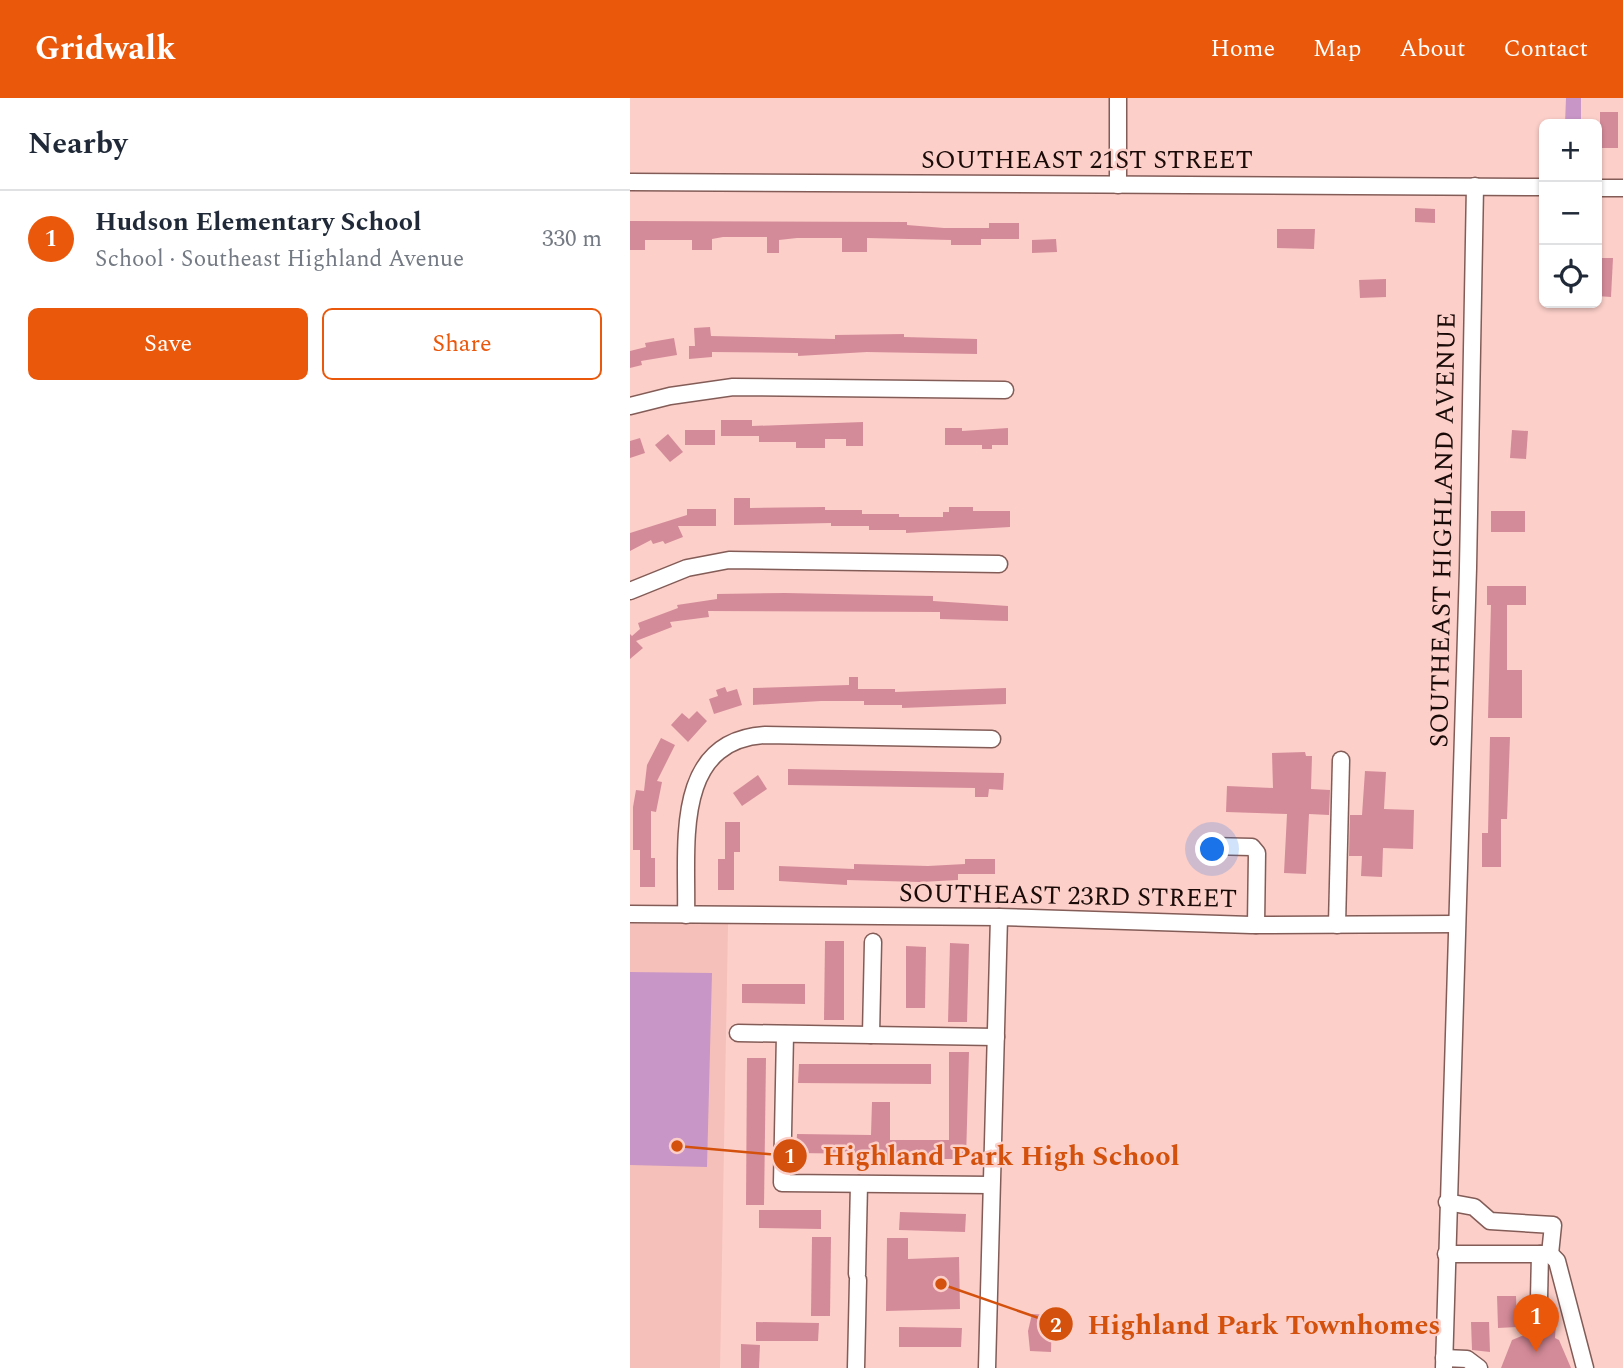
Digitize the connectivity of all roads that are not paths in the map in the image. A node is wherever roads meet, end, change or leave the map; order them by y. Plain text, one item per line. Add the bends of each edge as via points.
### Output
1 (1118, 98) edge
2 (630, 182) edge
3 (1118, 185) junction
4 (1475, 186) junction
5 (1539, 187) edge
6 (1602, 187) edge
7 (1623, 188) edge
8 (1006, 390) dead end
9 (630, 407) edge
10 (999, 564) dead end
11 (630, 591) edge
12 (992, 739) dead end
13 (1341, 760) dead end
14 (1208, 846) dead end
15 (630, 914) edge
16 (686, 915) junction
17 (999, 916) junction
18 (1456, 924) junction
19 (1256, 925) junction
20 (1337, 925) junction
21 (873, 942) dead end
22 (738, 1032) dead end
23 (785, 1034) junction
24 (871, 1035) junction
25 (996, 1037) junction
26 (859, 1184) junction
27 (991, 1185) junction
28 (1447, 1202) junction
29 (1446, 1254) junction
30 (1545, 1254) junction
31 (1539, 1299) dead end
32 (1444, 1363) edge
33 (856, 1368) edge
34 (987, 1368) edge
35 (1479, 1368) edge
36 (1585, 1368) edge

1 - 3 street
2 - 3 street, SOUTHEAST 21ST STREET
3 - 4 street, SOUTHEAST 21ST STREET
4 - 5 street, SOUTHEAST 21ST STREET
4 - 18 street, SOUTHEAST HIGHLAND AVENUE
6 - 7 street
8 - 9 street via 733,387
10 - 11 street via 729,560 687,568
12 - 16 street via 755,736 729,744 712,758 695,784 688,807
13 - 20 street
14 - 19 street via 1252,847 1257,853
15 - 16 street, SOUTHEAST 23RD STREET
16 - 17 street, SOUTHEAST 23RD STREET
17 - 19 street, SOUTHEAST 23RD STREET
17 - 25 street
18 - 20 street, SOUTHEAST 23RD STREET
18 - 28 street
19 - 20 street, SOUTHEAST 23RD STREET
21 - 24 street
22 - 23 street
23 - 24 street
23 - 26 street via 782,1183
24 - 25 street
25 - 27 street
26 - 27 street
26 - 33 street
27 - 34 street
28 - 29 street
28 - 30 street via 1474,1206 1490,1221 1553,1225
29 - 30 street
29 - 32 street
30 - 31 street
30 - 36 street via 1558,1261
32 - 35 street via 1467,1359

